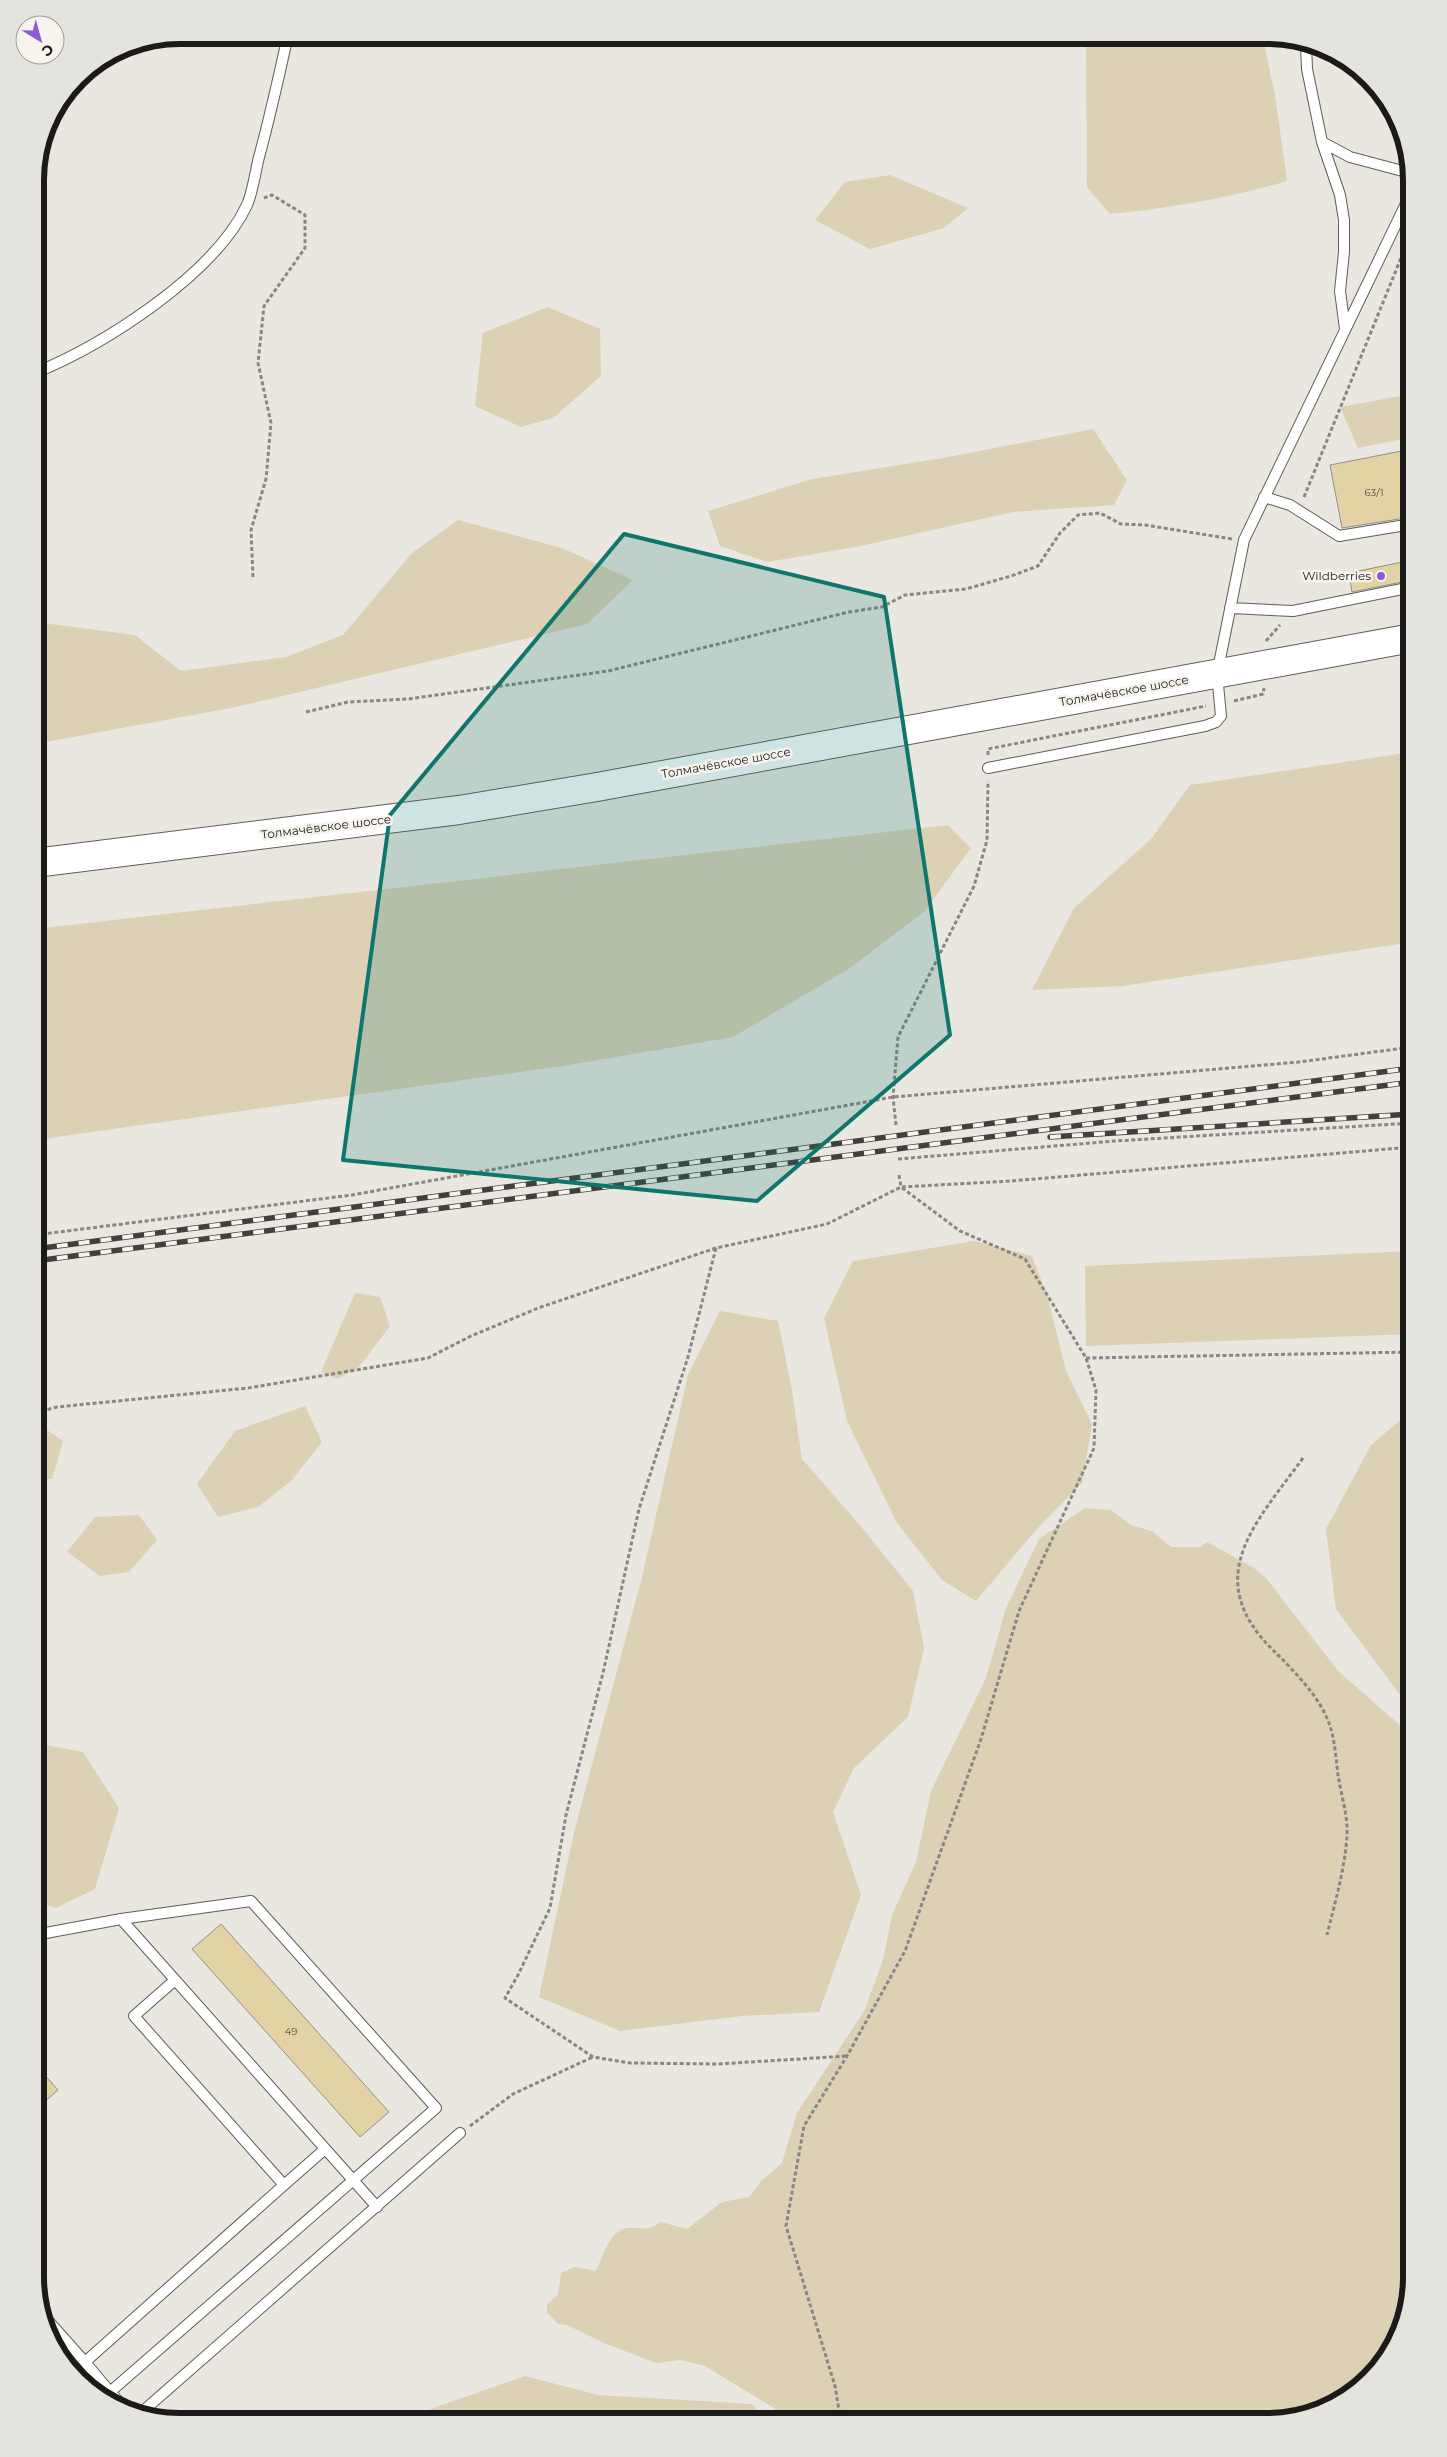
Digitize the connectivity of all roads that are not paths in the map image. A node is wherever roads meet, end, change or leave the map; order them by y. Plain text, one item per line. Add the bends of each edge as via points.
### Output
1 (286, 44) edge
2 (1306, 50) edge
3 (1322, 142) junction
4 (1403, 171) edge
5 (1403, 210) edge
6 (1345, 330) junction
7 (44, 368) edge
8 (1264, 497) junction
9 (1403, 525) edge
10 (1403, 589) edge
11 (1230, 608) junction
12 (1403, 640) edge
13 (1217, 674) junction
14 (988, 768) road end
15 (44, 862) edge
16 (121, 1919) junction
17 (44, 1932) edge
18 (175, 1980) junction
19 (460, 2134) road end
20 (325, 2149) junction
21 (353, 2181) junction
22 (284, 2185) junction
23 (376, 2207) junction
24 (53, 2326) edge
25 (85, 2362) junction
26 (102, 2388) edge
27 (109, 2393) edge
28 (146, 2409) edge

1 - 7 lane via 247,204 230,234 188,277 122,327
2 - 3 lane
3 - 4 lane via 1350,157
3 - 6 lane via 1340,195 1344,220 1340,291
5 - 6 lane
6 - 8 lane
8 - 9 lane via 1290,505 1339,536
8 - 11 lane via 1244,540
10 - 11 lane via 1293,611
11 - 13 lane
12 - 13 main road, Толмачёвское шоссе
13 - 14 lane via 1221,716 1216,722
13 - 15 main road, Толмачёвское шоссе via 459,810
16 - 17 lane
16 - 18 lane
16 - 21 lane via 251,1901 429,2100 436,2108
18 - 20 lane
18 - 22 lane via 134,2016
19 - 23 lane
20 - 21 lane
20 - 22 lane
21 - 23 lane
21 - 27 lane
22 - 25 lane
23 - 28 lane
24 - 25 lane
25 - 26 lane

